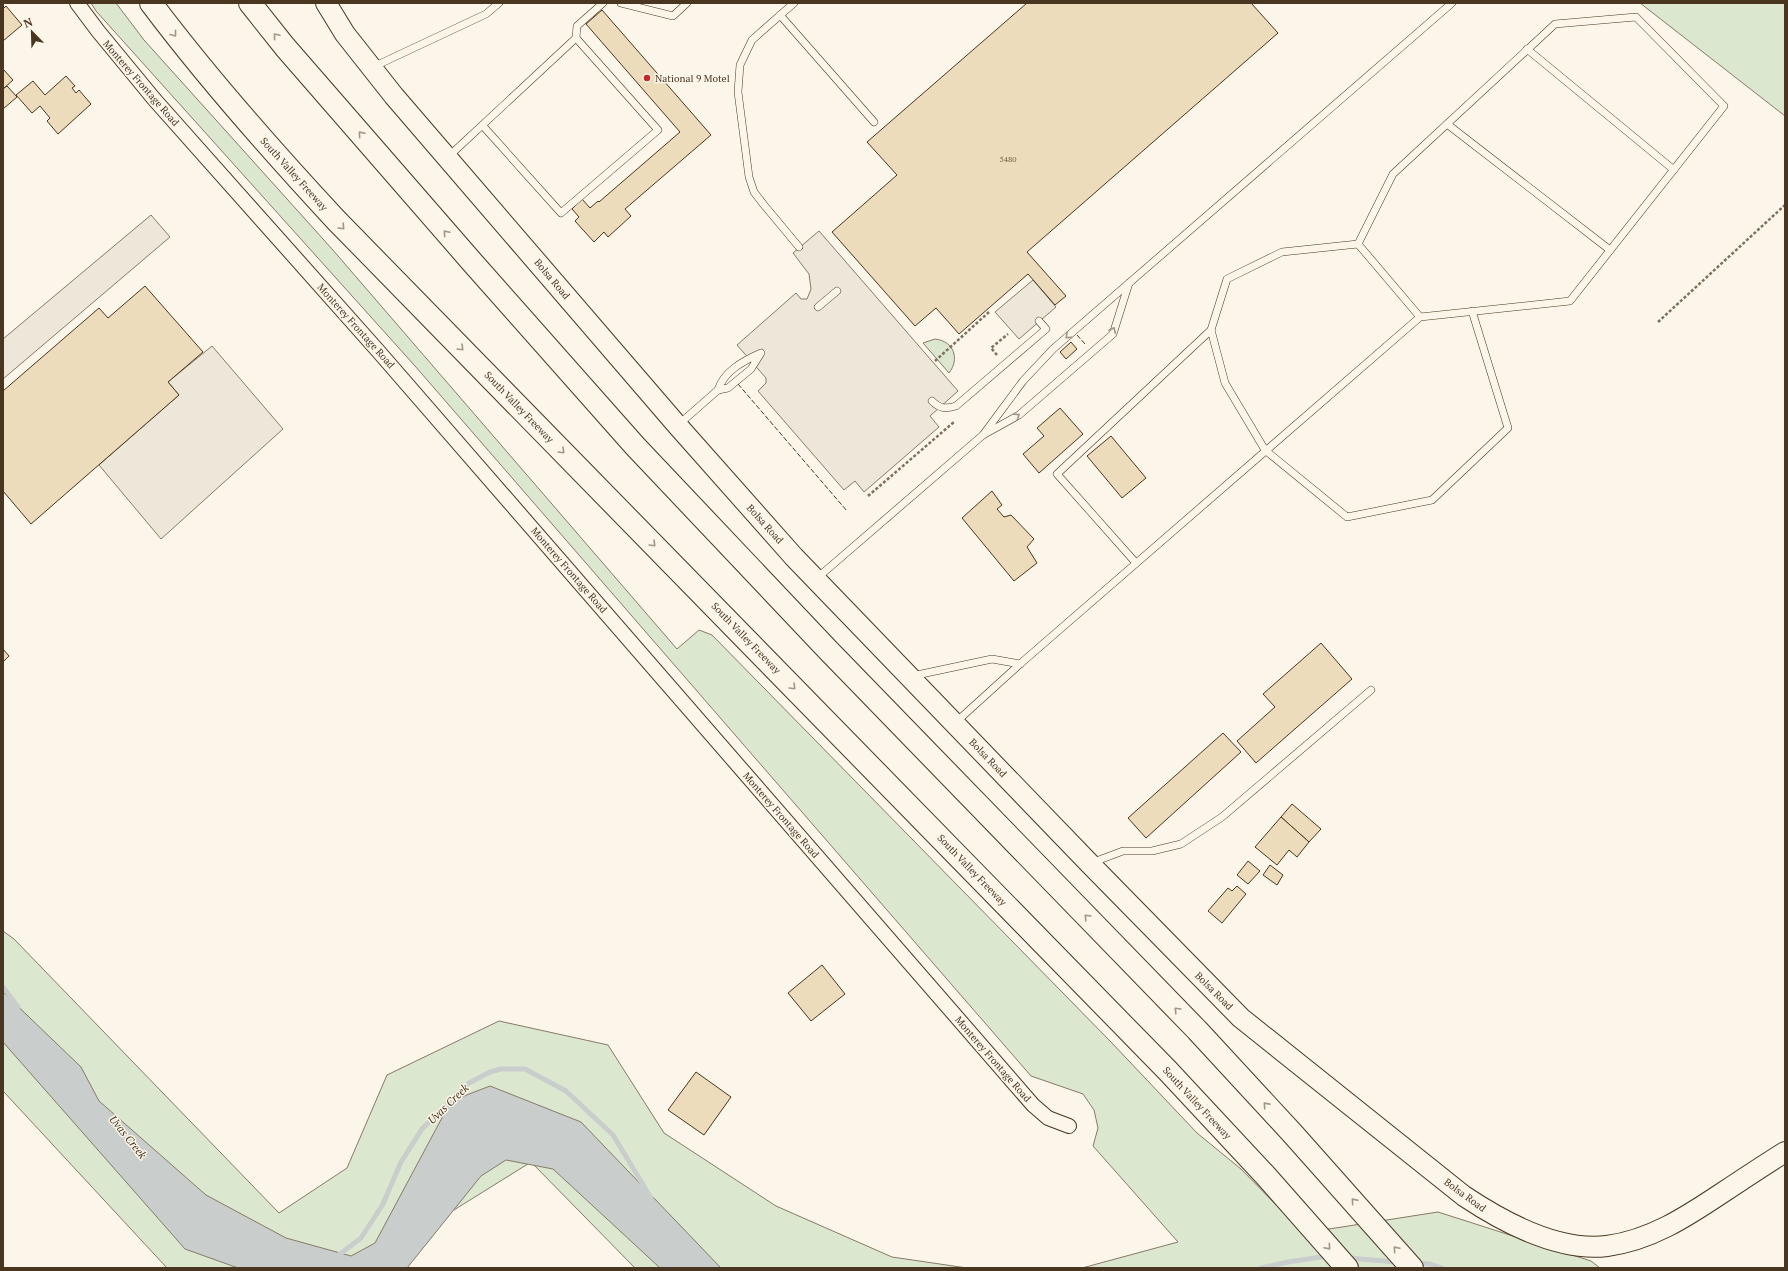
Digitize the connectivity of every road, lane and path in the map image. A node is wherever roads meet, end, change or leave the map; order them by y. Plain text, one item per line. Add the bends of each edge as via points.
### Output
1 (77, 3) edge
2 (151, 3) edge
3 (250, 3) edge
4 (326, 3) edge
5 (499, 3) edge
6 (604, 3) edge
7 (621, 3) edge
8 (687, 3) edge
9 (794, 3) edge
10 (1452, 3) edge
11 (780, 15) junction
12 (576, 38) junction
13 (1527, 49) junction
14 (371, 68) junction
15 (874, 122) dead end
16 (1447, 124) junction
17 (483, 126) junction
18 (448, 158) junction
19 (1674, 170) junction
20 (1785, 205) edge
21 (1358, 244) junction
22 (799, 247) dead end
23 (1610, 250) junction
24 (1129, 282) junction
25 (837, 291) dead end
26 (818, 307) dead end
27 (1472, 311) junction
28 (989, 312) dead end
29 (1420, 317) junction
30 (1039, 321) dead end
31 (1658, 322) dead end
32 (1211, 330) junction
33 (1008, 334) dead end
34 (997, 354) dead end
35 (935, 361) dead end
36 (718, 390) junction
37 (932, 402) dead end
38 (954, 422) dead end
39 (677, 425) junction
40 (983, 436) junction
41 (1265, 450) junction
42 (868, 496) dead end
43 (1136, 563) junction
44 (816, 579) junction
45 (1020, 664) junction
46 (909, 676) junction
47 (1371, 690) dead end
48 (955, 723) junction
49 (1089, 864) junction
50 (1069, 1126) dead end
51 (1785, 1152) edge
52 (1346, 1268) edge
53 (1412, 1268) edge

1 - 50 street, Monterey Frontage Road via 154,98 390,364 1033,1105 1048,1118
2 -> 52 highway, South Valley Freeway via 223,94 336,220 1129,1031 1216,1122
53 -> 3 highway via 1197,1030 823,645 635,446 299,63
4 - 14 main road, Bolsa Road via 345,34
5 - 14 lane via 486,14
6 - 12 lane via 577,26
7 - 8 lane via 673,16
9 - 11 lane
10 - 24 lane
11 - 15 lane
11 - 22 lane via 752,40 740,65 738,92 749,176 754,192
12 - 17 lane
12 - 17 lane via 658,130 561,213
13 - 16 lane
13 - 19 lane
13 - 19 lane via 1555,24 1636,16 1724,106
14 - 18 main road, Bolsa Road
16 - 21 lane via 1393,174
16 - 23 lane
17 - 18 lane
18 - 39 main road, Bolsa Road
19 - 23 lane
20 - 31 path
21 - 29 lane
21 - 32 lane via 1282,252 1228,279
23 - 27 lane via 1570,301
24 -> 40 lane via 1053,349 1023,380
40 -> 24 lane via 1019,415 1113,334
25 - 26 lane
27 - 29 lane
27 - 41 lane via 1508,428 1432,500 1347,517
28 - 35 path
29 - 41 lane
30 - 37 lane via 1046,329 956,406 947,409
32 - 41 lane via 1225,383
32 - 43 lane via 1057,474
33 - 34 path via 992,348
36 - 36 lane via 728,388 750,369 761,353 743,361 721,380
36 - 39 lane
38 - 42 path
39 - 44 main road, Bolsa Road
40 - 44 lane
41 - 43 lane
43 - 45 lane
44 - 46 main road, Bolsa Road
45 - 46 lane via 992,659
45 - 48 lane
46 - 48 main road, Bolsa Road
47 - 49 lane via 1222,817 1181,844 1152,852 1123,851
48 - 49 main road, Bolsa Road
49 - 51 main road, Bolsa Road via 1241,1018 1464,1196 1492,1215 1525,1230 1553,1240 1579,1245 1606,1246 1634,1240 1660,1231 1689,1215

